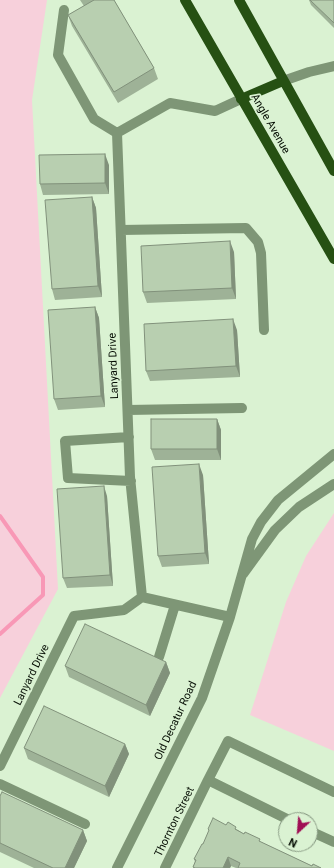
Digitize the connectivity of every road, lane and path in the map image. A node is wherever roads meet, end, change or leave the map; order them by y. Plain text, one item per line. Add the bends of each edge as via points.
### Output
1 (185, 0) edge
2 (239, 0) edge
3 (64, 10) dead end
4 (334, 66) edge
5 (283, 81) junction
6 (241, 99) junction
7 (117, 133) junction
8 (334, 171) edge
9 (121, 230) junction
10 (334, 259) edge
11 (264, 330) dead end
12 (242, 408) dead end
13 (128, 410) junction
14 (129, 437) junction
15 (334, 454) edge
16 (131, 481) junction
17 (334, 484) edge
18 (241, 577) junction
19 (142, 597) junction
20 (175, 605) junction
21 (230, 617) junction
22 (159, 657) edge
23 (0, 766) edge
24 (208, 780) junction
25 (0, 784) edge
26 (334, 792) edge
27 (278, 815) edge
28 (85, 824) dead end
29 (318, 835) edge
30 (334, 842) edge
31 (117, 868) edge
32 (165, 868) edge

1 - 6 main road, Angle Avenue
2 - 5 main road
3 - 7 street via 58,55 94,119
4 - 5 street
5 - 6 main road
5 - 8 main road
6 - 7 street via 214,111 170,103
6 - 10 main road, Angle Avenue
7 - 9 street, Lanyard Drive
9 - 11 street via 246,228 258,242 261,254
9 - 13 street, Lanyard Drive
12 - 13 street
13 - 14 street, Lanyard Drive
14 - 16 street, Lanyard Drive
14 - 16 street via 65,441 68,478
15 - 18 street, Old Decatur Road via 278,500 261,522 252,539
16 - 19 street, Lanyard Drive
17 - 18 street, Old Decatur Road via 298,507 275,530
18 - 21 street, Old Decatur Road
19 - 20 street
19 - 23 street, Lanyard Drive via 124,610 74,616
20 - 21 street
20 - 22 street
21 - 31 street, Old Decatur Road via 202,698
24 - 26 street via 228,741
24 - 27 street, Thornton Street
24 - 32 street, Thornton Street
25 - 28 street
29 - 30 street

